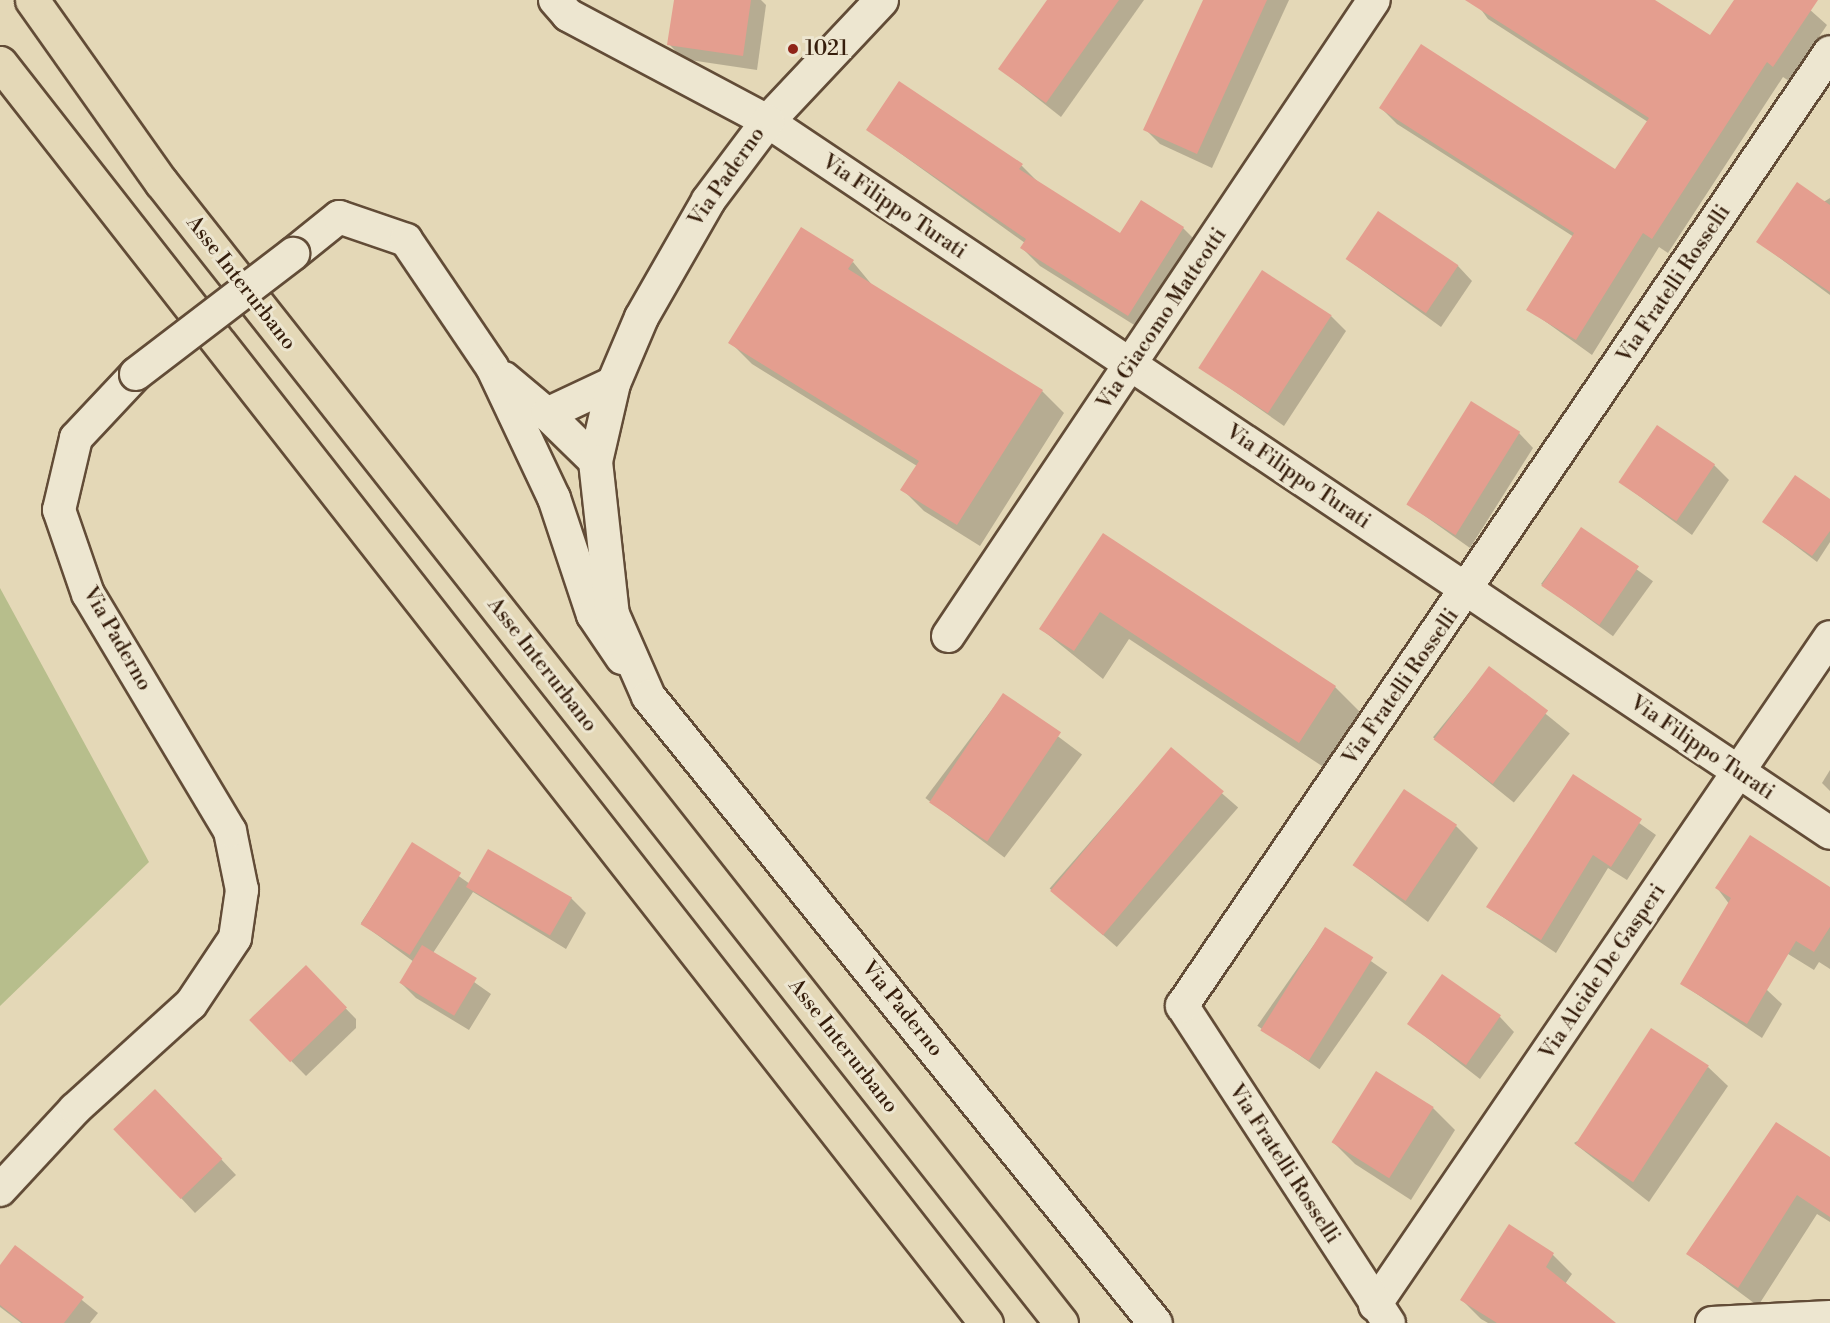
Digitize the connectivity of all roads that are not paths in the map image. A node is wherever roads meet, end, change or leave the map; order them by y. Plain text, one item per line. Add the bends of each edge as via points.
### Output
1 (32, 0) edge
2 (555, 0) edge
3 (882, 0) edge
4 (1374, 0) edge
5 (1830, 52) edge
6 (0, 63) edge
7 (767, 121) junction
8 (1131, 366) junction
9 (492, 367) junction
10 (613, 382) junction
11 (547, 414) junction
12 (595, 461) junction
13 (554, 498) junction
14 (601, 518) junction
15 (1467, 591) junction
16 (948, 636) dead end
17 (1830, 638) edge
18 (648, 696) junction
19 (1739, 772) junction
20 (1830, 833) edge
21 (0, 1190) edge
22 (1382, 1314) edge
23 (1830, 1317) edge
24 (986, 1323) edge
25 (1061, 1323) edge
26 (1155, 1323) edge
27 (1712, 1323) edge

1 - 25 highway, Asse Interurbano via 161,182
2 - 7 street, Via Filippo Turati via 568,15
3 - 7 street, Via Paderno
4 - 8 street, Via Giacomo Matteotti
5 - 15 street, Via Fratelli Rosselli
6 - 24 highway
7 - 8 street, Via Filippo Turati
7 - 10 street, Via Paderno via 673,256
8 - 15 street, Via Filippo Turati
8 - 16 street, Via Giacomo Matteotti
9 - 11 street, Via Paderno
9 - 13 street, Via Paderno
9 - 21 street, Via Paderno, bridge via 406,240 339,217 136,374 76,438 59,510 88,594 230,831 243,890 235,938 190,1004 75,1109
10 - 11 street
10 - 12 street, Via Paderno
11 - 12 street, Via Paderno
12 - 14 street, Via Paderno
13 - 14 street
13 - 18 street, Via Paderno via 592,615
14 - 18 street, Via Paderno via 612,614
15 - 19 street, Via Filippo Turati
15 - 22 street, Via Fratelli Rosselli via 1182,1006
17 - 19 street, Via Alcide De Gasperi
18 - 26 street, Via Paderno
19 - 20 street, Via Filippo Turati
19 - 22 street, Via Alcide De Gasperi
23 - 27 street

